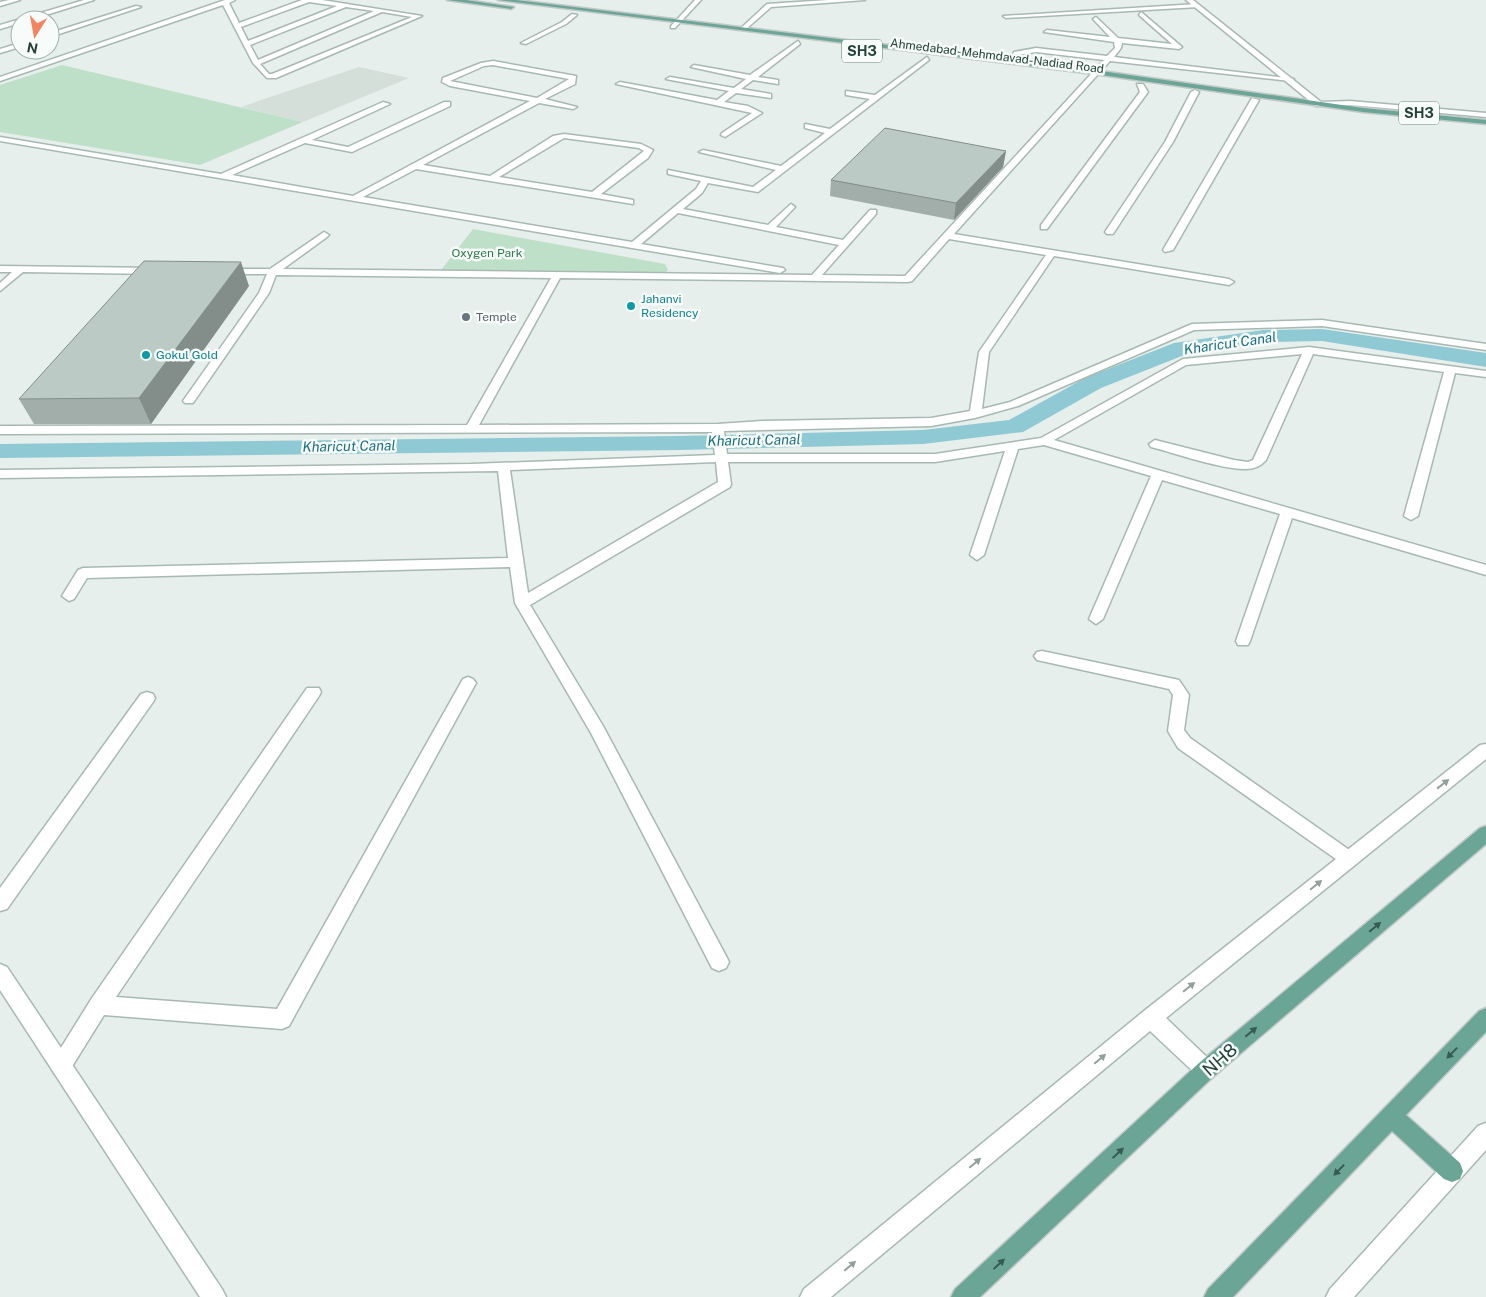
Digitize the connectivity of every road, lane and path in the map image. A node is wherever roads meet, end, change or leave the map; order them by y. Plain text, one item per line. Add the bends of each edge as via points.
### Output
1 (91, 0) edge
2 (309, 0) edge
3 (357, 0) edge
4 (450, 0) edge
5 (501, 0) edge
6 (696, 0) edge
7 (862, 0) edge
8 (1189, 0) edge
9 (13, 1) edge
10 (229, 1) edge
11 (772, 2) edge
12 (0, 4) edge
13 (345, 5) junction
14 (27, 6) dead end
15 (1197, 6) junction
16 (138, 7) dead end
17 (56, 10) edge
18 (383, 10) junction
19 (1141, 14) dead end
20 (574, 15) junction
21 (1006, 16) dead end
22 (1096, 19) dead end
23 (675, 24) junction
24 (237, 26) junction
25 (743, 29) junction
26 (60, 31) edge
27 (1046, 32) dead end
28 (60, 34) edge
29 (74, 37) dead end
30 (91, 40) dead end
31 (1118, 41) junction
32 (524, 42) dead end
33 (104, 43) junction
34 (798, 43) junction
35 (246, 44) junction
36 (1107, 58) junction
37 (927, 59) junction
38 (1011, 62) junction
39 (256, 63) junction
40 (694, 67) dead end
41 (1091, 76) junction
42 (753, 78) junction
43 (0, 79) edge
44 (670, 79) dead end
45 (1290, 79) junction
46 (775, 82) dead end
47 (620, 84) dead end
48 (1140, 86) junction
49 (736, 90) junction
50 (1195, 92) junction
51 (849, 93) dead end
52 (768, 96) dead end
53 (876, 98) junction
54 (1274, 99) junction
55 (540, 100) junction
56 (1254, 100) junction
57 (718, 103) junction
58 (386, 104) dead end
59 (447, 104) dead end
60 (1319, 104) junction
61 (573, 106) dead end
62 (1352, 108) junction
63 (1486, 115) edge
64 (1471, 121) joint
65 (1486, 122) edge
66 (808, 126) dead end
67 (833, 132) junction
68 (725, 135) dead end
69 (0, 139) edge
70 (304, 140) junction
71 (703, 152) dead end
72 (416, 166) junction
73 (783, 169) junction
74 (671, 172) dead end
75 (223, 176) junction
76 (492, 178) junction
77 (706, 179) junction
78 (594, 195) junction
79 (355, 198) junction
80 (630, 202) dead end
81 (791, 207) dead end
82 (677, 210) junction
83 (873, 212) dead end
84 (770, 228) junction
85 (1044, 228) dead end
86 (1110, 232) dead end
87 (324, 235) dead end
88 (946, 236) junction
89 (846, 243) junction
90 (634, 246) junction
91 (1168, 250) dead end
92 (1052, 254) junction
93 (0, 269) edge
94 (21, 269) junction
95 (210, 271) edge
96 (273, 271) junction
97 (557, 275) junction
98 (821, 277) junction
99 (146, 282) edge
100 (1229, 282) dead end
101 (0, 288) edge
102 (1486, 347) edge
103 (1309, 350) junction
104 (1450, 369) junction
105 (1486, 374) edge
106 (189, 401) dead end
107 (975, 414) junction
108 (718, 428) junction
109 (471, 429) junction
110 (0, 430) edge
111 (1044, 441) junction
112 (1155, 444) dead end
113 (1013, 446) junction
114 (720, 458) junction
115 (504, 467) junction
116 (0, 474) edge
117 (1158, 475) junction
118 (1287, 512) junction
119 (1411, 516) dead end
120 (977, 555) dead end
121 (516, 562) junction
122 (1486, 570) edge
123 (69, 596) dead end
124 (522, 603) junction
125 (1096, 620) dead end
126 (1244, 641) dead end
127 (1042, 656) dead end
128 (468, 683) dead end
129 (313, 692) dead end
130 (147, 698) dead end
131 (1486, 750) edge
132 (1486, 834) edge
133 (1349, 859) junction
134 (0, 903) edge
135 (719, 962) dead end
136 (0, 973) edge
137 (100, 1005) junction
138 (1151, 1018) junction
139 (1486, 1018) edge
140 (61, 1066) junction
141 (1206, 1070) junction
142 (1391, 1116) junction
143 (1486, 1134) edge
144 (1452, 1171) junction
145 (214, 1297) edge
146 (812, 1297) edge
147 (964, 1297) edge
148 (1216, 1297) edge
149 (1338, 1297) edge

1 - 17 street
2 - 13 street
2 - 24 street
3 - 13 street
4 - 20 main road, Ahmedabad-Mehmdavad-Nadiad Road / SH3
5 - 23 main road
6 - 23 street
7 - 11 street
8 - 15 street
9 - 12 street
9 - 14 street
10 - 24 street
10 - 33 street
11 - 25 street
13 - 18 street
13 - 35 street
15 - 21 street
15 - 45 street
16 - 26 street
18 - 39 street
18 - 39 street via 419,16 273,76 267,76
19 - 31 street via 1179,47
20 - 23 main road, Ahmedabad-Mehmdavad-Nadiad Road / SH3
20 - 32 street
22 - 31 street
23 - 25 main road
23 - 34 main road, Ahmedabad-Mehmdavad-Nadiad Road / SH3
24 - 35 street
25 - 38 main road
27 - 31 street
28 - 29 street
30 - 33 street
31 - 36 street via 1118,48
33 - 43 street
34 - 37 main road, Ahmedabad-Mehmdavad-Nadiad Road / SH3
34 - 42 street
35 - 39 street
36 - 38 street via 1025,50 1016,53
36 - 41 street
36 - 45 street
37 - 41 main road, Ahmedabad-Mehmdavad-Nadiad Road / SH3
37 - 53 street
38 - 41 main road
40 - 42 street
41 - 48 main road, Ahmedabad-Mehmdavad-Nadiad Road / SH3
41 - 54 main road via 1254,93
41 - 88 street
42 - 46 street
42 - 49 street
44 - 49 street
45 - 60 street
47 - 57 street
48 - 50 main road, Ahmedabad-Mehmdavad-Nadiad Road / SH3
48 - 85 street via 1144,92
49 - 52 street
49 - 57 street
50 - 56 main road, Ahmedabad-Mehmdavad-Nadiad Road / SH3
50 - 86 street via 1169,142
51 - 53 street
53 - 67 street
54 - 56 main road, Ahmedabad-Mehmdavad-Nadiad Road / SH3
54 - 60 main road
55 - 55 street via 572,82 573,78 493,63 446,80
55 - 61 street
55 - 72 street
56 - 91 street
57 - 68 street via 758,113
58 - 70 street
59 - 70 street via 349,150
60 - 62 main road
60 - 63 street via 1350,103
62 - 64 main road
62 - 65 main road, SH3
64 - 65 street, SH3
66 - 67 street
67 - 73 street
69 - 75 street
70 - 75 street
71 - 73 street
72 - 76 street
72 - 79 street
73 - 77 street via 755,190
74 - 77 street
75 - 79 street
76 - 78 street
76 - 78 street via 564,136 642,146 649,150
77 - 82 street via 699,191
78 - 80 street
79 - 90 street
81 - 84 street
82 - 84 street
82 - 90 street
83 - 89 street
84 - 89 street
87 - 96 street
88 - 92 street
88 - 98 street via 908,279
89 - 98 street
90 - 98 street
92 - 100 street
92 - 107 street via 984,352
93 - 94 street
94 - 99 street via 162,271
94 - 101 street
95 - 96 street
96 - 97 street
96 - 106 street via 264,292
97 - 98 street
97 - 109 street
102 - 107 street via 1322,323 1192,327 1014,404
103 - 104 street
103 - 111 street via 1183,362
103 - 112 street via 1260,460 1255,464 1234,464
104 - 105 street
104 - 119 street
107 - 108 street via 931,422
108 - 109 street
108 - 114 street
109 - 110 street
111 - 113 street
111 - 117 street
113 - 114 street via 935,458
113 - 120 street
114 - 115 street
114 - 124 street via 726,484
115 - 116 street
115 - 121 street
117 - 118 street
117 - 125 street
118 - 122 street
118 - 126 street
121 - 123 street via 83,573
121 - 124 street
124 - 135 street via 596,730
127 - 133 street via 1174,684 1181,695 1176,731 1184,743
128 - 137 street via 282,1019
129 - 137 street
130 - 134 street
133 -> 131 street
141 -> 132 main road, NH8
138 -> 133 street
136 - 140 street
137 - 140 street
138 - 141 street
146 -> 138 street
139 -> 142 main road
140 - 145 street
147 -> 141 main road, NH8
142 - 144 main road
142 -> 148 main road
143 - 144 street
144 - 149 street

